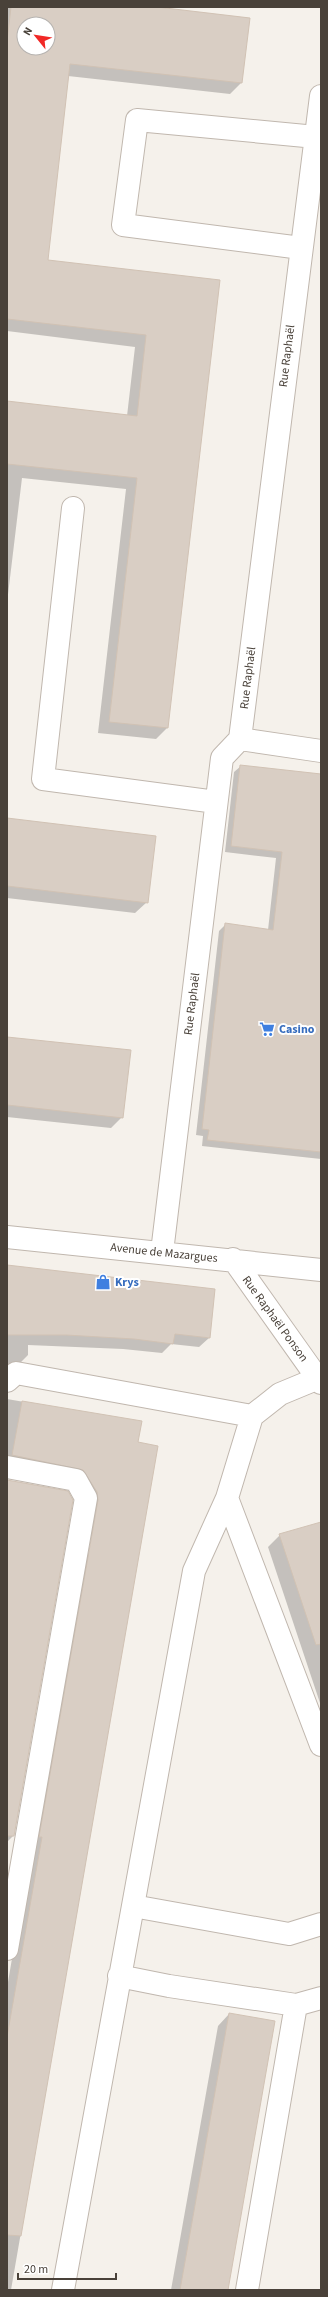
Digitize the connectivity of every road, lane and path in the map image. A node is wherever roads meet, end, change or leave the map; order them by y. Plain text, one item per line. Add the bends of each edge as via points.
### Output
1 (321, 96) edge
2 (316, 137) junction
3 (301, 248) junction
4 (73, 508) dead end
5 (240, 739) junction
6 (321, 751) edge
7 (216, 802) junction
8 (7, 1237) edge
9 (162, 1252) junction
10 (232, 1259) junction
11 (321, 1270) edge
12 (320, 1380) edge
13 (7, 1381) edge
14 (252, 1416) junction
15 (7, 1468) edge
16 (227, 1498) junction
17 (321, 1745) edge
18 (133, 1906) junction
19 (321, 1924) edge
20 (7, 1949) edge
21 (119, 1976) junction
22 (321, 1998) edge
23 (296, 2005) junction
24 (63, 2290) edge
25 (247, 2290) edge

1 - 2 street, Rue Raphaël
2 - 3 street, Rue Raphaël
2 - 3 street via 137,120 123,225
3 - 5 street, Rue Raphaël
4 - 7 street via 43,779
5 - 6 street
5 - 7 street, Rue Raphaël via 222,758
7 - 9 street, Rue Raphaël
8 - 9 street, Avenue de Mazargues
9 - 10 street, Avenue de Mazargues
10 - 11 street, Avenue de Mazargues
10 - 12 street, Rue Raphaël Ponson
12 - 14 street via 280,1394
13 - 14 street via 16,1373
14 - 16 street
15 - 20 street via 76,1480 86,1498
16 - 17 street
16 - 18 street via 194,1571
18 - 19 street via 289,1934
18 - 21 street
21 - 23 street
21 - 24 street
22 - 23 street
23 - 25 street

